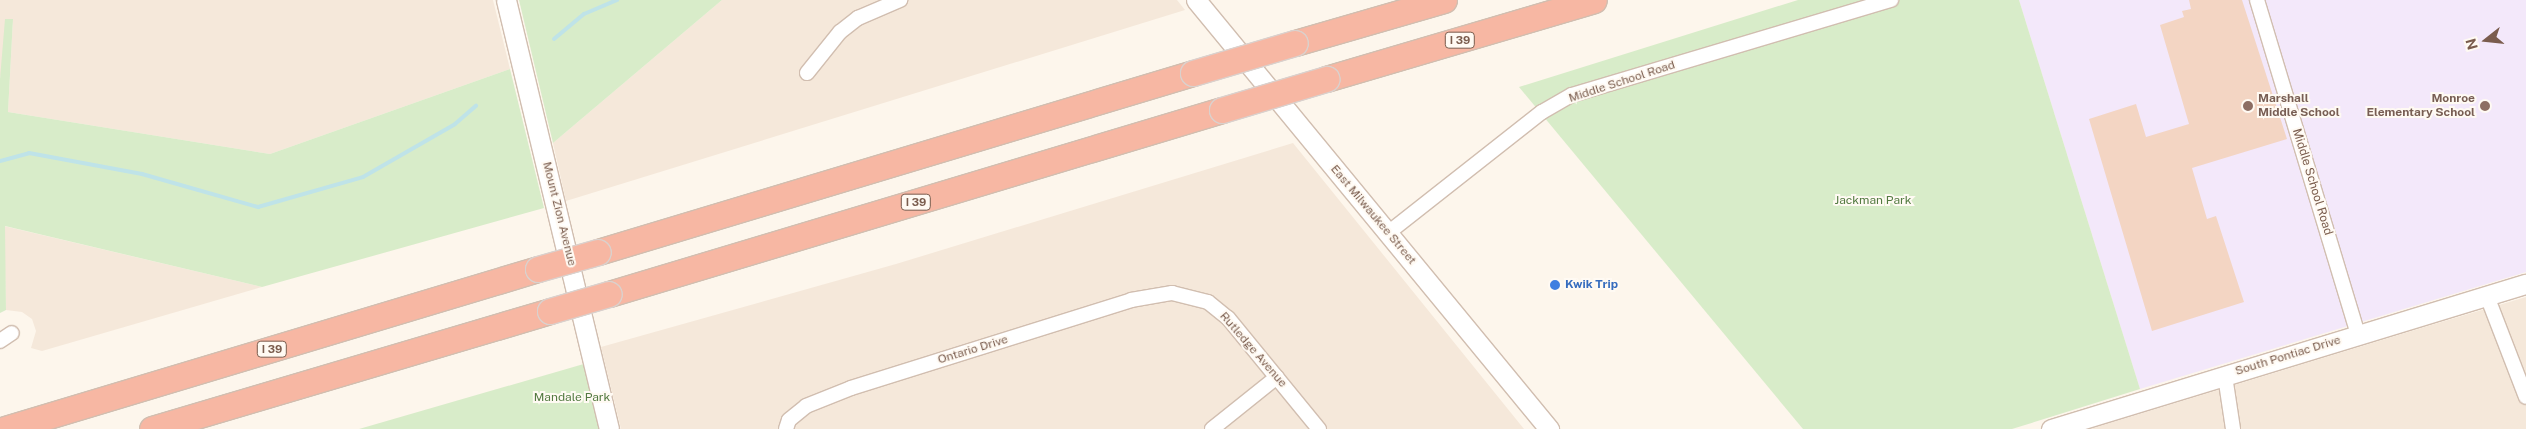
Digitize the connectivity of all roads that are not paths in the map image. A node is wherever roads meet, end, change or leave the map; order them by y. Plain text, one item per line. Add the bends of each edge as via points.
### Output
1 (506, 0) edge
2 (900, 0) edge
3 (1196, 0) edge
4 (1444, 0) edge
5 (1594, 0) edge
6 (1891, 0) edge
7 (2257, 0) edge
8 (807, 73) dead end
9 (1388, 233) junction
10 (2526, 284) edge
11 (1172, 292) joint
12 (2488, 296) junction
13 (12, 333) dead end
14 (2358, 335) junction
15 (0, 341) edge
16 (2225, 376) junction
17 (1277, 377) junction
18 (2526, 397) edge
19 (6, 429) edge
20 (152, 429) edge
21 (610, 429) edge
22 (786, 429) edge
23 (1212, 429) edge
24 (1319, 429) edge
25 (1549, 429) edge
26 (2051, 429) edge
27 (2233, 429) edge

1 - 21 main road, Mount Zion Avenue
2 - 8 street via 858,18 840,32
3 - 9 main road, East Milwaukee Street
4 - 19 highway, I 39, bridge
5 - 20 highway, I 39, bridge
6 - 9 street, Middle School Road via 1572,95 1542,112
7 - 14 street, Middle School Road
9 - 25 main road, East Milwaukee Street
10 - 12 main road, South Pontiac Drive
11 - 17 street, Rutledge Avenue via 1208,302 1228,318
11 - 22 street, Ontario Drive via 1131,300 850,388 806,406 789,420
12 - 14 main road, South Pontiac Drive
12 - 18 street
13 - 15 street
14 - 16 main road, South Pontiac Drive
16 - 26 main road, South Pontiac Drive
16 - 27 street
17 - 23 street
17 - 24 street, Rutledge Avenue

